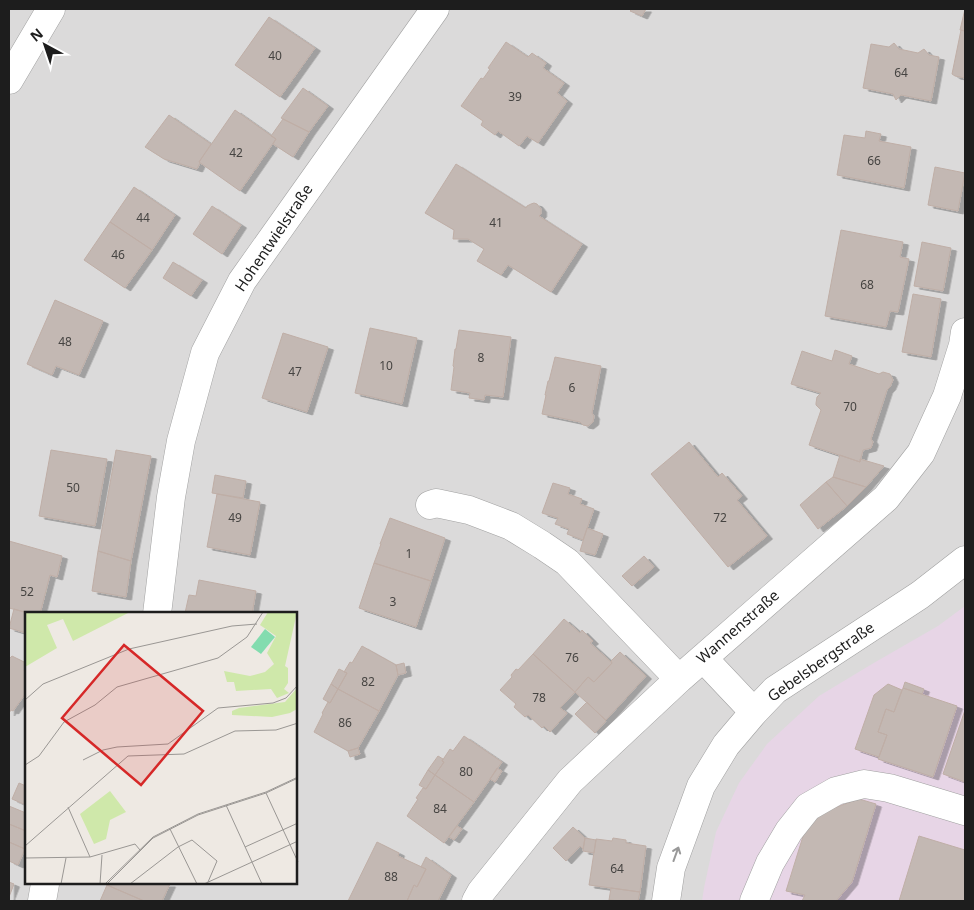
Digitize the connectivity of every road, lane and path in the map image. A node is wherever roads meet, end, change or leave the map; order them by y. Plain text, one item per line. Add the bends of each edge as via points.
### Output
1 (51, 9) edge
2 (435, 9) edge
3 (9, 80) edge
4 (965, 332) edge
5 (430, 505) dead end
6 (965, 560) edge
7 (157, 612) edge
8 (703, 658) junction
9 (678, 679) junction
10 (754, 712) junction
11 (965, 811) edge
12 (46, 885) edge
13 (42, 901) edge
14 (476, 901) edge
15 (666, 901) edge
16 (754, 901) edge

1 - 3 street
2 - 7 street, Hohentwielstraße via 242,281 205,353 181,441
4 - 8 street, Wannenstraße via 947,396 921,453 886,498
5 - 9 street via 436,503 469,510 511,526 567,562
6 - 10 street, Gebelsbergstraße via 920,595 775,690
8 - 9 street, Wannenstraße
8 - 10 street
9 - 14 street, Wannenstraße via 570,781
15 -> 10 street, Gebelsbergstraße via 671,868 701,786 726,744
11 - 16 street via 889,788 864,784 836,791 808,807 789,831 770,863
12 - 13 street

